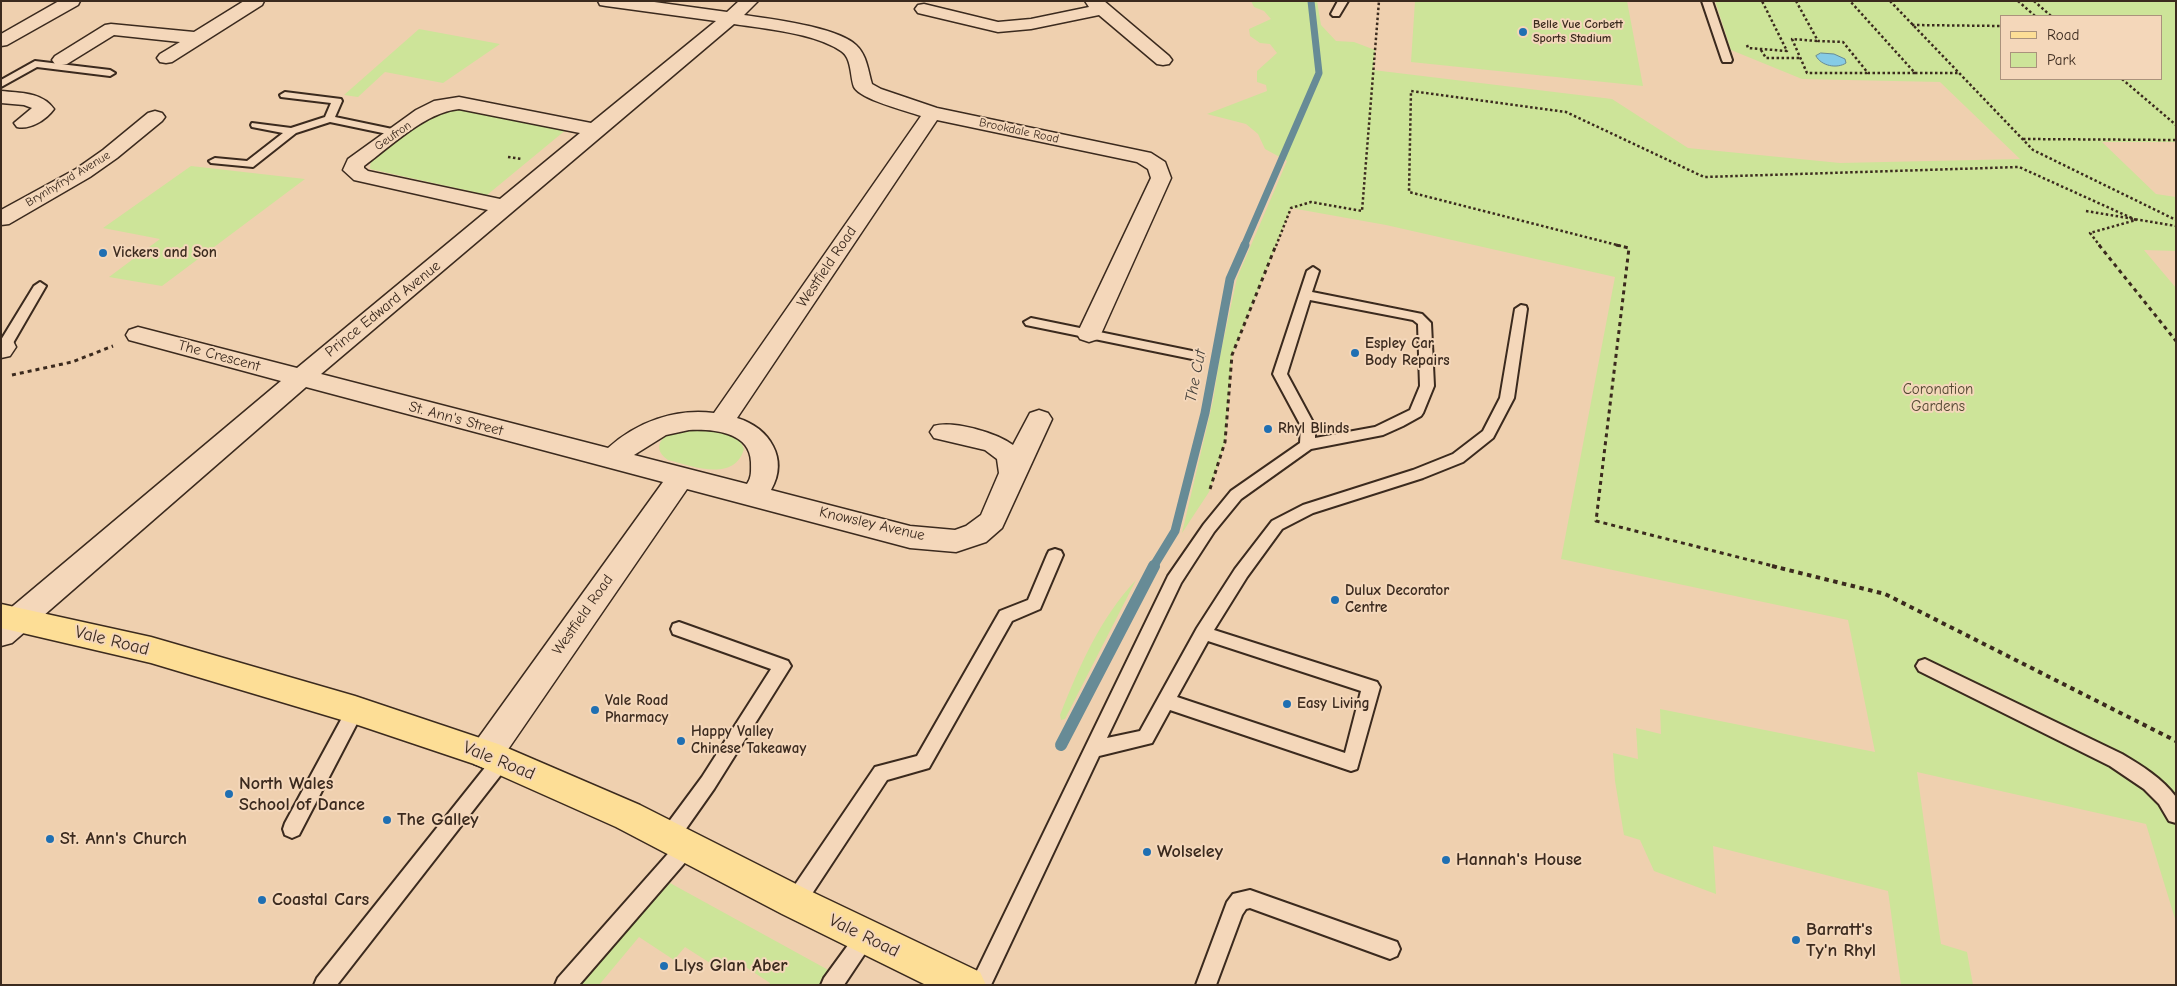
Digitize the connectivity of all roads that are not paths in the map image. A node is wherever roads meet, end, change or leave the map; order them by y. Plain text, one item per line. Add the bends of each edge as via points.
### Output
1 (72, 1) edge
2 (256, 1) edge
3 (606, 1) edge
4 (750, 1) edge
5 (1343, 1) edge
6 (1707, 1) edge
7 (1097, 5) edge
8 (924, 9) dead end
9 (1336, 14) dead end
10 (730, 19) junction
11 (197, 38) junction
12 (1, 41) edge
13 (166, 58) dead end
14 (61, 60) dead end
15 (1163, 60) dead end
16 (1727, 60) dead end
17 (110, 72) dead end
18 (1, 84) edge
19 (285, 95) dead end
20 (1, 97) edge
21 (932, 113) junction
22 (155, 117) dead end
23 (329, 119) junction
24 (24, 123) dead end
25 (256, 125) dead end
26 (595, 130) junction
27 (292, 131) junction
28 (397, 133) junction
29 (215, 161) dead end
30 (506, 207) junction
31 (1, 219) edge
32 (1313, 271) dead end
33 (40, 286) dead end
34 (1306, 295) junction
35 (1522, 309) dead end
36 (1031, 322) dead end
37 (1089, 334) junction
38 (138, 336) road end
39 (3, 348) edge
40 (1197, 356) dead end
41 (300, 377) junction
42 (1039, 419) dead end
43 (722, 421) junction
44 (943, 432) dead end
45 (1307, 445) junction
46 (612, 460) junction
47 (1013, 473) junction
48 (681, 477) junction
49 (755, 495) junction
50 (1055, 555) dead end
51 (7, 623) edge
52 (679, 630) dead end
53 (1203, 633) junction
54 (1925, 666) dead end
55 (1166, 701) junction
56 (355, 710) junction
57 (1093, 749) junction
58 (493, 757) junction
59 (2176, 815) edge
60 (292, 829) dead end
61 (678, 841) junction
62 (795, 902) junction
63 (866, 937) junction
64 (1390, 949) dead end
65 (324, 985) edge
66 (565, 985) edge
67 (831, 985) edge
68 (967, 985) edge
69 (980, 985) edge
70 (1206, 985) edge

1 - 12 street
2 - 11 street
3 - 10 street
4 - 10 street, Prince Edward Avenue
5 - 9 lane
6 - 16 lane
7 - 8 street via 1031,24 998,27
7 - 15 street
10 - 21 street, Brookdale Road via 834,39 848,47 856,57 864,87
10 - 26 street, Prince Edward Avenue
11 - 13 street
11 - 14 street via 111,29
17 - 18 lane via 34,64
19 - 23 lane via 337,101
20 - 24 street via 40,103 44,109
21 - 37 street, Brookdale Road via 1144,157 1158,166 1161,178
21 - 43 street, Westfield Road
22 - 31 street, Brynhyfryd Avenue via 83,173
23 - 27 lane
23 - 28 lane
25 - 27 lane
26 - 28 street, Geufron via 459,103 441,105
26 - 30 street, Prince Edward Avenue
27 - 29 lane via 249,165
28 - 30 street, Geufron via 355,163 353,170 361,176
30 - 41 street, Prince Edward Avenue
32 - 34 lane
33 - 39 lane
34 - 45 lane via 1280,374 1308,426
34 - 45 lane via 1417,317 1424,323 1427,386 1416,413 1398,423 1378,431
35 - 53 lane via 1507,398 1488,434 1458,458 1308,509 1277,525 1241,573
36 - 37 lane
37 - 40 lane
38 - 41 street, The Crescent
41 - 46 street, St. Ann's Street
41 - 51 street, Prince Edward Avenue
42 - 47 street, Knowsley Avenue
43 - 46 street via 683,422 658,429 629,444
43 - 49 street via 743,430 757,442 765,458 764,476
44 - 47 street via 993,444 1009,455
45 - 57 lane via 1236,495 1209,528 1174,580
46 - 48 street
47 - 49 street, Knowsley Avenue via 992,521 976,534 956,541 910,536
48 - 49 street
48 - 58 street, Westfield Road
50 - 62 lane via 1034,604 1006,616 923,762 881,773
51 - 56 main road, Vale Road via 151,650
52 - 61 lane via 782,666 708,783
53 - 55 lane
53 - 55 lane via 1371,687 1351,763
54 - 59 lane via 2116,760 2145,778 2171,803
55 - 57 lane via 1146,738
56 - 58 main road, Vale Road
56 - 60 lane
57 - 69 lane
58 - 61 main road, Vale Road
58 - 65 lane
61 - 62 main road, Vale Road
61 - 66 lane
62 - 63 main road, Vale Road
63 - 67 lane
63 - 68 main road, Vale Road
64 - 70 lane via 1250,899 1240,901 1234,909

